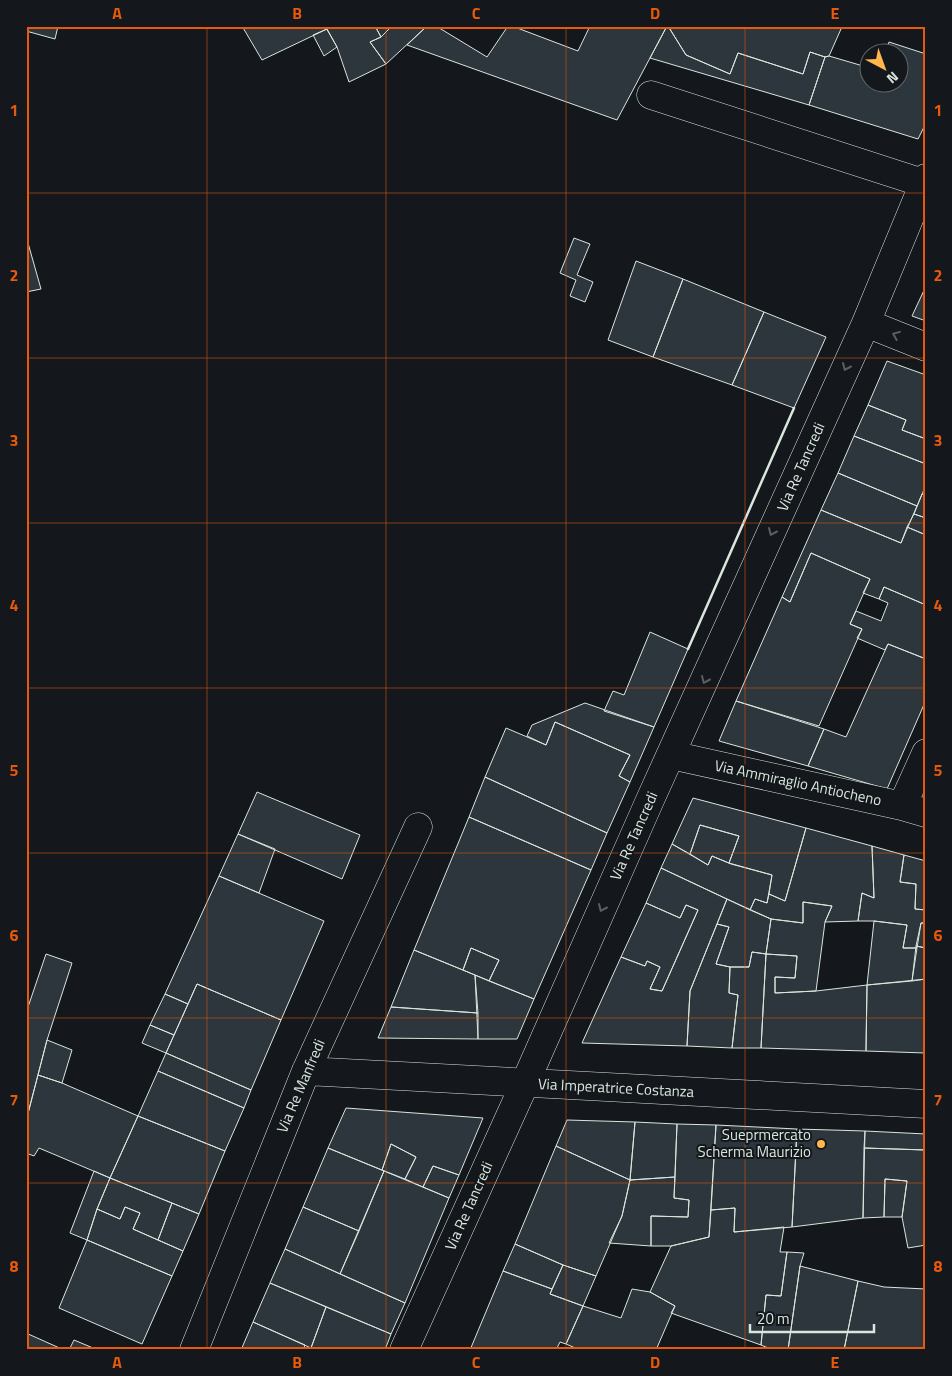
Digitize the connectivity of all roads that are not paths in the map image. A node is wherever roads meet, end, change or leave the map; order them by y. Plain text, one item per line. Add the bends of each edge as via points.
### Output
1 (651, 95) dead end
2 (925, 180) edge
3 (866, 323) junction
4 (926, 347) edge
5 (926, 753) edge
6 (671, 755) junction
7 (914, 809) edge
8 (418, 827) dead end
9 (306, 1071) junction
10 (525, 1084) junction
11 (926, 1104) edge
12 (194, 1350) edge
13 (404, 1350) edge

1 - 2 street
2 - 3 street, Via Re Tancredi
4 -> 3 street
3 -> 6 street, Via Re Tancredi
5 - 7 street
6 - 7 street, Via Ammiraglio Antiocheno
6 -> 10 street, Via Re Tancredi
8 - 9 street, Via Re Manfredi
9 - 10 street, Via Imperatrice Costanza
9 - 12 street, Via Re Manfredi
10 - 11 street, Via Imperatrice Costanza
10 - 13 street, Via Re Tancredi

